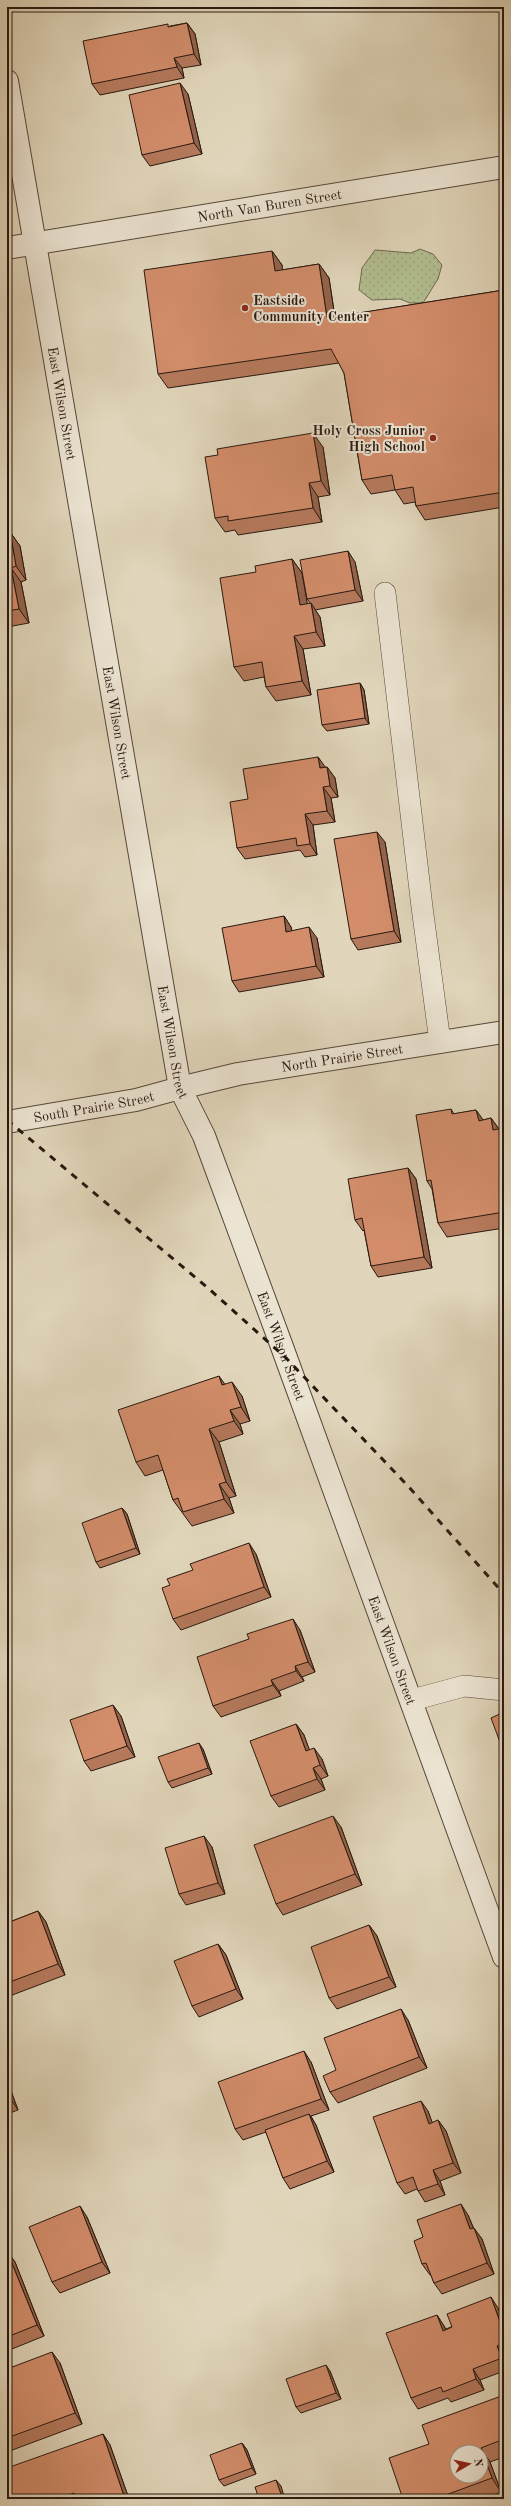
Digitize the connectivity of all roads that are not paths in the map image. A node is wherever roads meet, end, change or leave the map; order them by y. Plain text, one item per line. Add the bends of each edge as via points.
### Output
1 (7, 81) edge
2 (504, 167) edge
3 (35, 243) junction
4 (7, 248) edge
5 (385, 592) dead end
6 (504, 1032) edge
7 (440, 1042) junction
8 (180, 1088) junction
9 (7, 1122) edge
10 (504, 1690) edge
11 (412, 1700) junction
12 (503, 1954) edge

1 - 3 street, East Wilson Street
2 - 3 street, North Van Buren Street
3 - 4 street, North Van Buren Street
3 - 8 street, East Wilson Street
5 - 7 lane
6 - 7 street, North Prairie Street
7 - 8 street, North Prairie Street via 238,1074
8 - 9 street, South Prairie Street via 136,1100
8 - 11 street, East Wilson Street via 209,1151
10 - 11 lane via 464,1686
11 - 12 street, East Wilson Street

